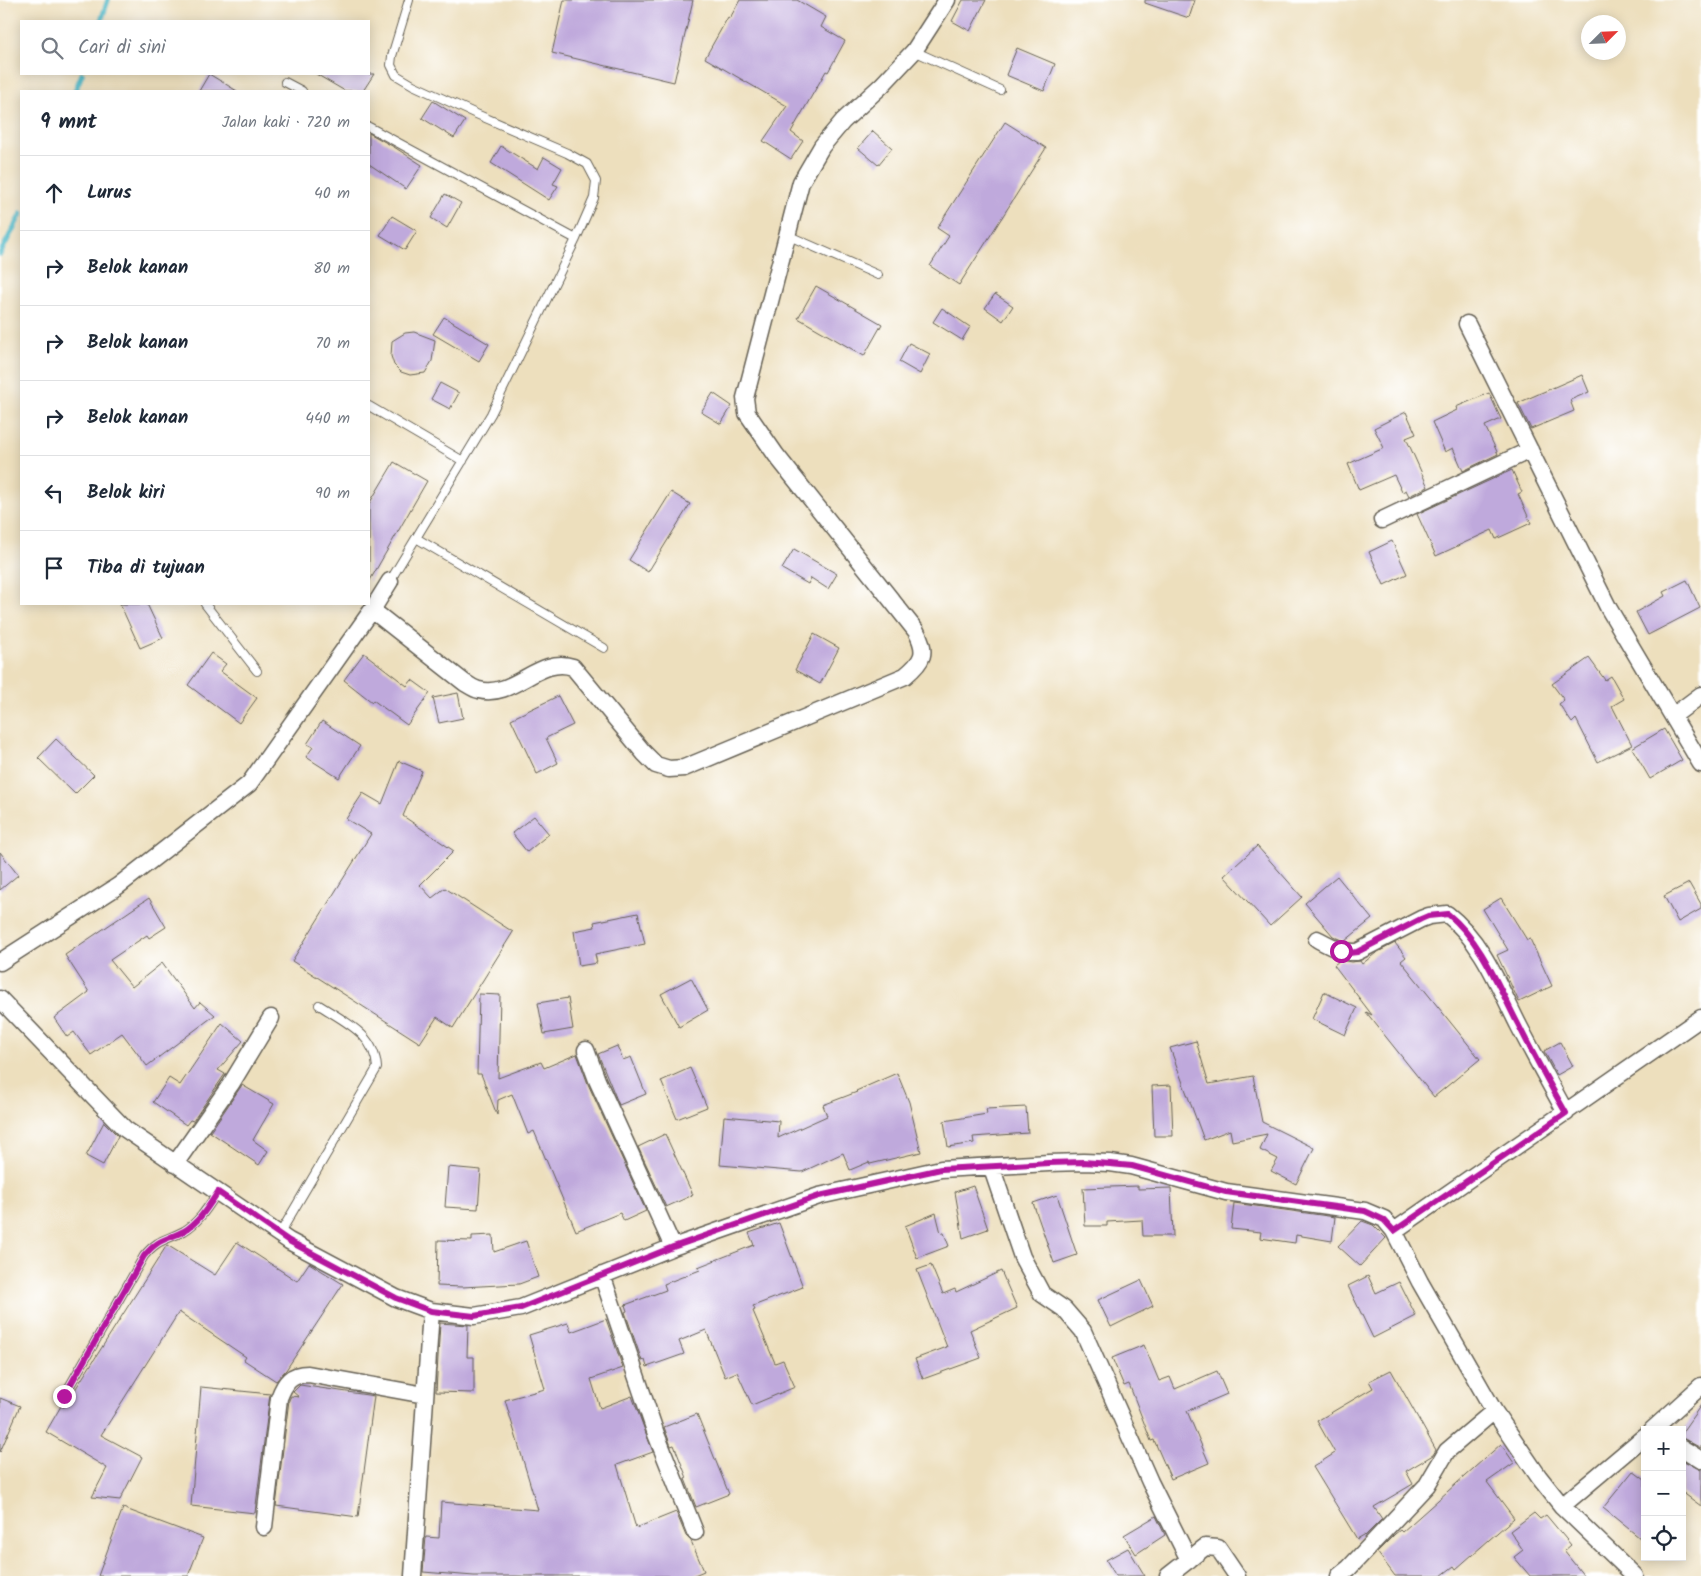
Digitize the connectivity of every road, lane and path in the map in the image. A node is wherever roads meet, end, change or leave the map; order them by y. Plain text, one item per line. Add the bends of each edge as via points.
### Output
1 (409, 0) edge
2 (947, 0) edge
3 (914, 51) junction
4 (285, 82) dead end
5 (300, 90) edge
6 (1000, 90) dead end
7 (370, 128) edge
8 (786, 235) junction
9 (576, 238) junction
10 (878, 275) dead end
11 (1467, 324) dead end
12 (370, 407) edge
13 (1530, 450) junction
14 (463, 461) junction
15 (1382, 520) dead end
16 (416, 538) junction
17 (390, 581) joint
18 (207, 605) edge
19 (372, 610) junction
20 (604, 648) dead end
21 (258, 671) dead end
22 (1701, 695) edge
23 (1673, 716) junction
24 (1701, 764) edge
25 (1317, 939) dead end
26 (0, 962) edge
27 (0, 998) edge
28 (319, 1005) dead end
29 (271, 1018) dead end
30 (1701, 1018) edge
31 (586, 1050) dead end
32 (1566, 1113) junction
33 (175, 1164) junction
34 (991, 1166) junction
35 (218, 1192) junction
36 (1394, 1231) junction
37 (279, 1234) junction
38 (673, 1247) junction
39 (602, 1275) junction
40 (431, 1311) junction
41 (1701, 1386) edge
42 (425, 1395) junction
43 (64, 1396) dead end
44 (1494, 1411) junction
45 (1657, 1426) edge
46 (1641, 1439) edge
47 (1686, 1451) edge
48 (1701, 1460) edge
49 (1562, 1506) junction
50 (264, 1528) dead end
51 (694, 1532) dead end
52 (1188, 1560) junction
53 (413, 1576) edge
54 (1168, 1576) edge
55 (1237, 1576) edge
56 (1339, 1576) edge
57 (1635, 1576) edge

1 - 9 lane via 392,56 396,75 587,164 596,181 594,198
2 - 3 street
3 - 6 lane
3 - 8 street via 822,146 801,182
4 - 5 lane
7 - 9 lane
8 - 10 lane
8 - 19 street via 745,398 747,413 776,455 916,631 922,642 923,654 918,665 905,676 722,754 684,768 669,769 656,765 644,753 574,667 564,664 553,666 510,686 492,691 478,690
9 - 14 lane via 492,414
11 - 13 street
12 - 14 lane
13 - 15 street
13 - 23 street via 1610,609
14 - 16 lane
16 - 17 lane
16 - 20 lane
17 - 19 street
18 - 21 lane
19 - 26 street via 249,784 118,886
22 - 23 street
23 - 24 street
25 - 32 street via 1341,951 1357,952 1428,916 1448,914 1481,951
27 - 33 street via 125,1129
28 - 37 lane via 357,1029 373,1046 377,1068
29 - 33 street via 231,1084
30 - 32 street
31 - 38 street
32 - 36 street
33 - 35 street
34 - 36 street via 1083,1162 1132,1166 1226,1192 1365,1211 1384,1220
34 - 38 street via 941,1169 819,1196
34 - 52 street via 1022,1257 1042,1294 1064,1309 1083,1330
35 - 37 street
35 - 43 lane via 197,1222 183,1232 162,1239 144,1256
36 - 44 street
37 - 40 street via 396,1298
38 - 39 street
39 - 40 street via 521,1308 474,1316
39 - 51 street via 656,1434
40 - 42 street
41 - 45 street
42 - 50 street via 308,1374 291,1378 283,1386 279,1398
42 - 53 street
44 - 49 street
44 - 56 street via 1447,1452 1427,1485
46 - 49 street
47 - 48 street
49 - 57 street
52 - 54 street
52 - 55 street via 1205,1547 1218,1548

